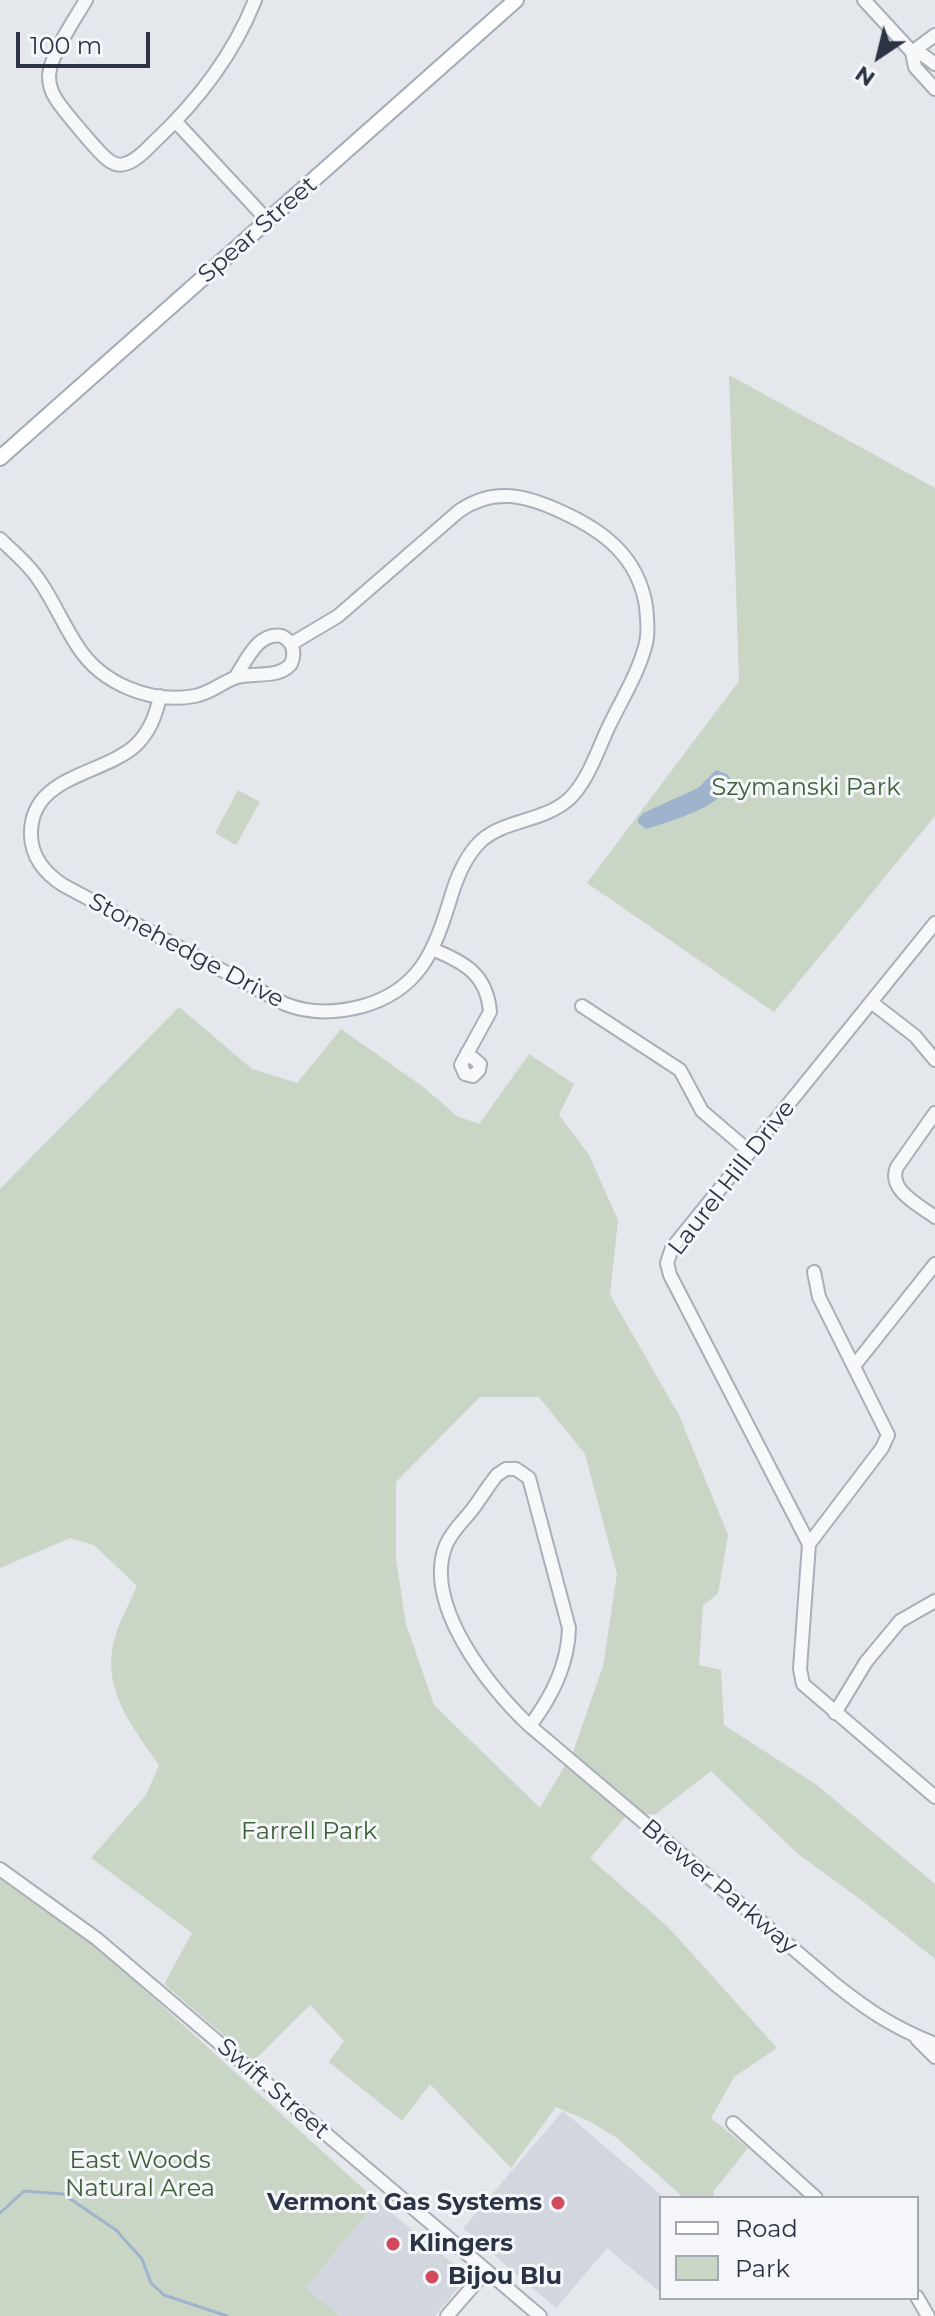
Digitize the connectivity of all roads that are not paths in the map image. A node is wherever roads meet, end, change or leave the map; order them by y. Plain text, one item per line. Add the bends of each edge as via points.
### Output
1 (86, 0) edge
2 (255, 0) edge
3 (516, 0) edge
4 (864, 0) edge
5 (935, 35) edge
6 (912, 52) junction
7 (935, 64) edge
8 (935, 89) edge
9 (176, 122) junction
10 (268, 221) junction
11 (0, 458) edge
12 (0, 539) edge
13 (291, 644) junction
14 (235, 678) junction
15 (160, 696) junction
16 (935, 923) edge
17 (432, 949) junction
18 (871, 1002) junction
19 (582, 1006) dead end
20 (467, 1053) dead end
21 (935, 1060) edge
22 (935, 1113) edge
23 (750, 1152) junction
24 (935, 1217) edge
25 (935, 1264) edge
26 (814, 1272) dead end
27 (854, 1366) junction
28 (809, 1544) junction
29 (935, 1601) edge
30 (835, 1713) junction
31 (530, 1726) junction
32 (935, 1797) edge
33 (0, 1869) edge
34 (914, 2037) junction
35 (935, 2044) edge
36 (935, 2057) edge
37 (733, 2123) dead end
38 (814, 2196) edge
39 (486, 2271) junction
40 (447, 2316) edge
41 (540, 2316) edge

1 - 9 street via 51,65 51,90 57,102 104,156 118,164 127,164
2 - 9 street via 229,52
3 - 10 main road, Spear Street
4 - 6 street
5 - 6 street
6 - 7 street
6 - 8 street via 915,67
9 - 10 street
10 - 11 main road, Spear Street
12 - 15 street via 33,571 92,664 123,686
13 - 14 street via 293,660 285,669
13 - 14 street via 282,636 266,637
13 - 17 street, Stonehedge Drive via 338,616 459,511 494,496 521,495 588,524 618,548 638,577 647,614 646,645 581,783 551,812 497,830 474,849
14 - 15 street via 197,695
15 - 17 street, Stonehedge Drive via 153,721 138,743 58,784 37,806 32,842 52,878 296,1008 343,1010 385,998 411,981
16 - 18 street, Laurel Hill Drive
17 - 20 street via 469,966 483,985 490,1012
18 - 21 street via 915,1036
18 - 23 street, Laurel Hill Drive
19 - 23 street via 680,1070 702,1111
22 - 24 street via 893,1177 898,1188
23 - 28 street, Laurel Hill Drive via 672,1248 667,1267
25 - 27 street
26 - 27 street via 819,1297
27 - 28 street via 888,1435
28 - 30 street via 800,1680
29 - 30 street via 900,1621 866,1662
30 - 32 street
31 - 31 street, Brewer Parkway via 488,1681 459,1632 442,1584 447,1544 506,1469 529,1478 569,1628 563,1667
31 - 34 street, Brewer Parkway via 836,1985
33 - 39 street, Swift Street via 97,1939
34 - 35 street, Brewer Parkway
34 - 36 street, Brewer Parkway
37 - 38 street
39 - 40 street
39 - 41 street, Swift Street

